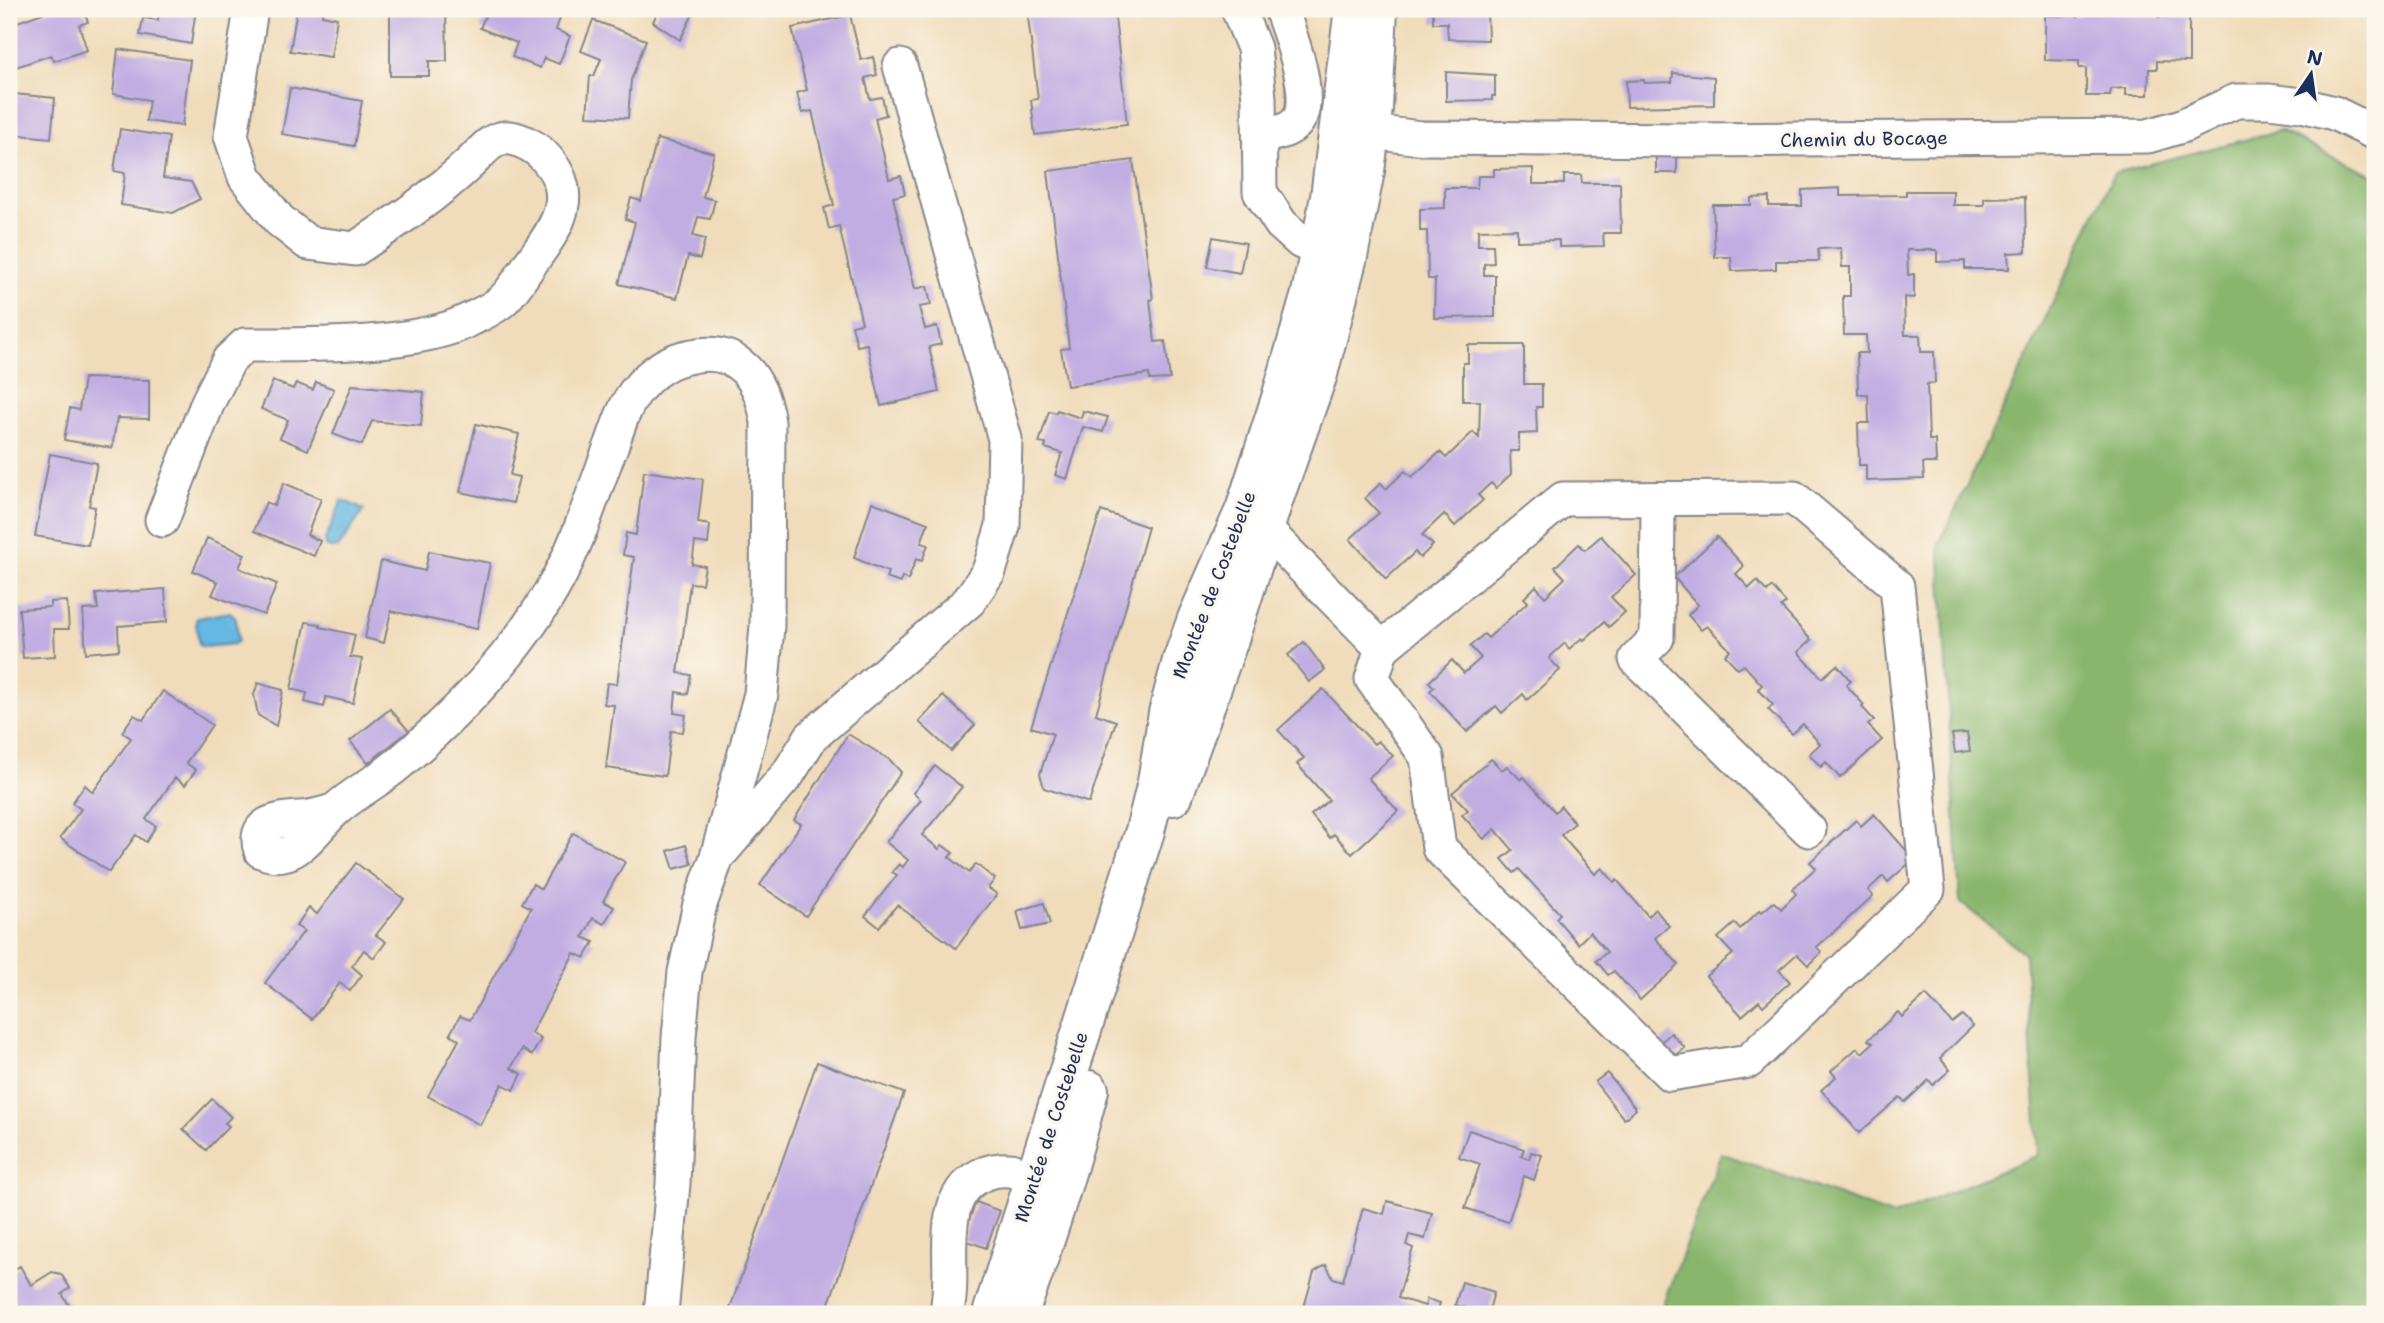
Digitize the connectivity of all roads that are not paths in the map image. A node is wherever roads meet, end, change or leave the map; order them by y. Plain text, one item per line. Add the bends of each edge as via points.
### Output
1 (251, 9) edge
2 (1238, 9) edge
3 (1281, 9) edge
4 (1354, 9) edge
5 (1378, 9) edge
6 (900, 66) dead end
7 (1355, 130) junction
8 (2375, 133) edge
9 (1260, 137) junction
10 (1334, 252) junction
11 (1658, 499) junction
12 (1255, 519) junction
13 (162, 520) dead end
14 (1382, 648) junction
15 (334, 811) dead end
16 (1809, 830) dead end
17 (717, 857) junction
18 (1033, 1182) junction
19 (661, 1314) edge
20 (946, 1314) edge
21 (992, 1314) edge
22 (1018, 1314) edge

1 - 13 street via 231,136 244,177 279,220 309,243 355,249 413,211 486,146 505,137 540,151 554,167 562,184 563,208 554,232 503,300 469,321 430,334 388,339 245,345 229,360 208,402
2 - 9 street via 1254,48
3 - 9 street via 1296,52 1305,103 1296,123
4 - 7 main road, Montée de Costebelle
5 - 7 main road, Montée de Costebelle
6 - 17 street via 1006,439 1003,526 989,571 969,601 811,737 788,774
7 - 8 street, Chemin du Bocage via 1421,138 1629,140 2148,136 2236,101 2269,101 2334,113
7 - 10 main road, Montée de Costebelle
9 - 10 street via 1260,192 1281,225 1301,242
10 - 12 main road, Montée de Costebelle via 1311,294
11 - 14 street via 1563,499
11 - 14 street via 1794,498 1897,586 1928,889 1748,1061 1670,1074 1439,848 1427,757 1372,679
11 - 16 street via 1657,638 1636,659
12 - 14 street
12 - 18 main road, Montée de Costebelle via 1197,619 1182,661 1145,831
12 - 22 main road, Montée de Costebelle via 1229,639 1150,863 1062,1188
15 - 17 street via 395,767 453,715 529,625 573,548 635,392 664,364 701,354 725,355 753,378 764,398 768,422 767,626 761,694
17 - 19 street via 700,904 685,972
18 - 20 street via 1017,1171 998,1169 965,1188 949,1233 952,1279
18 - 21 main road, Montée de Costebelle
18 - 22 street via 1042,1203 1040,1223 1020,1286

